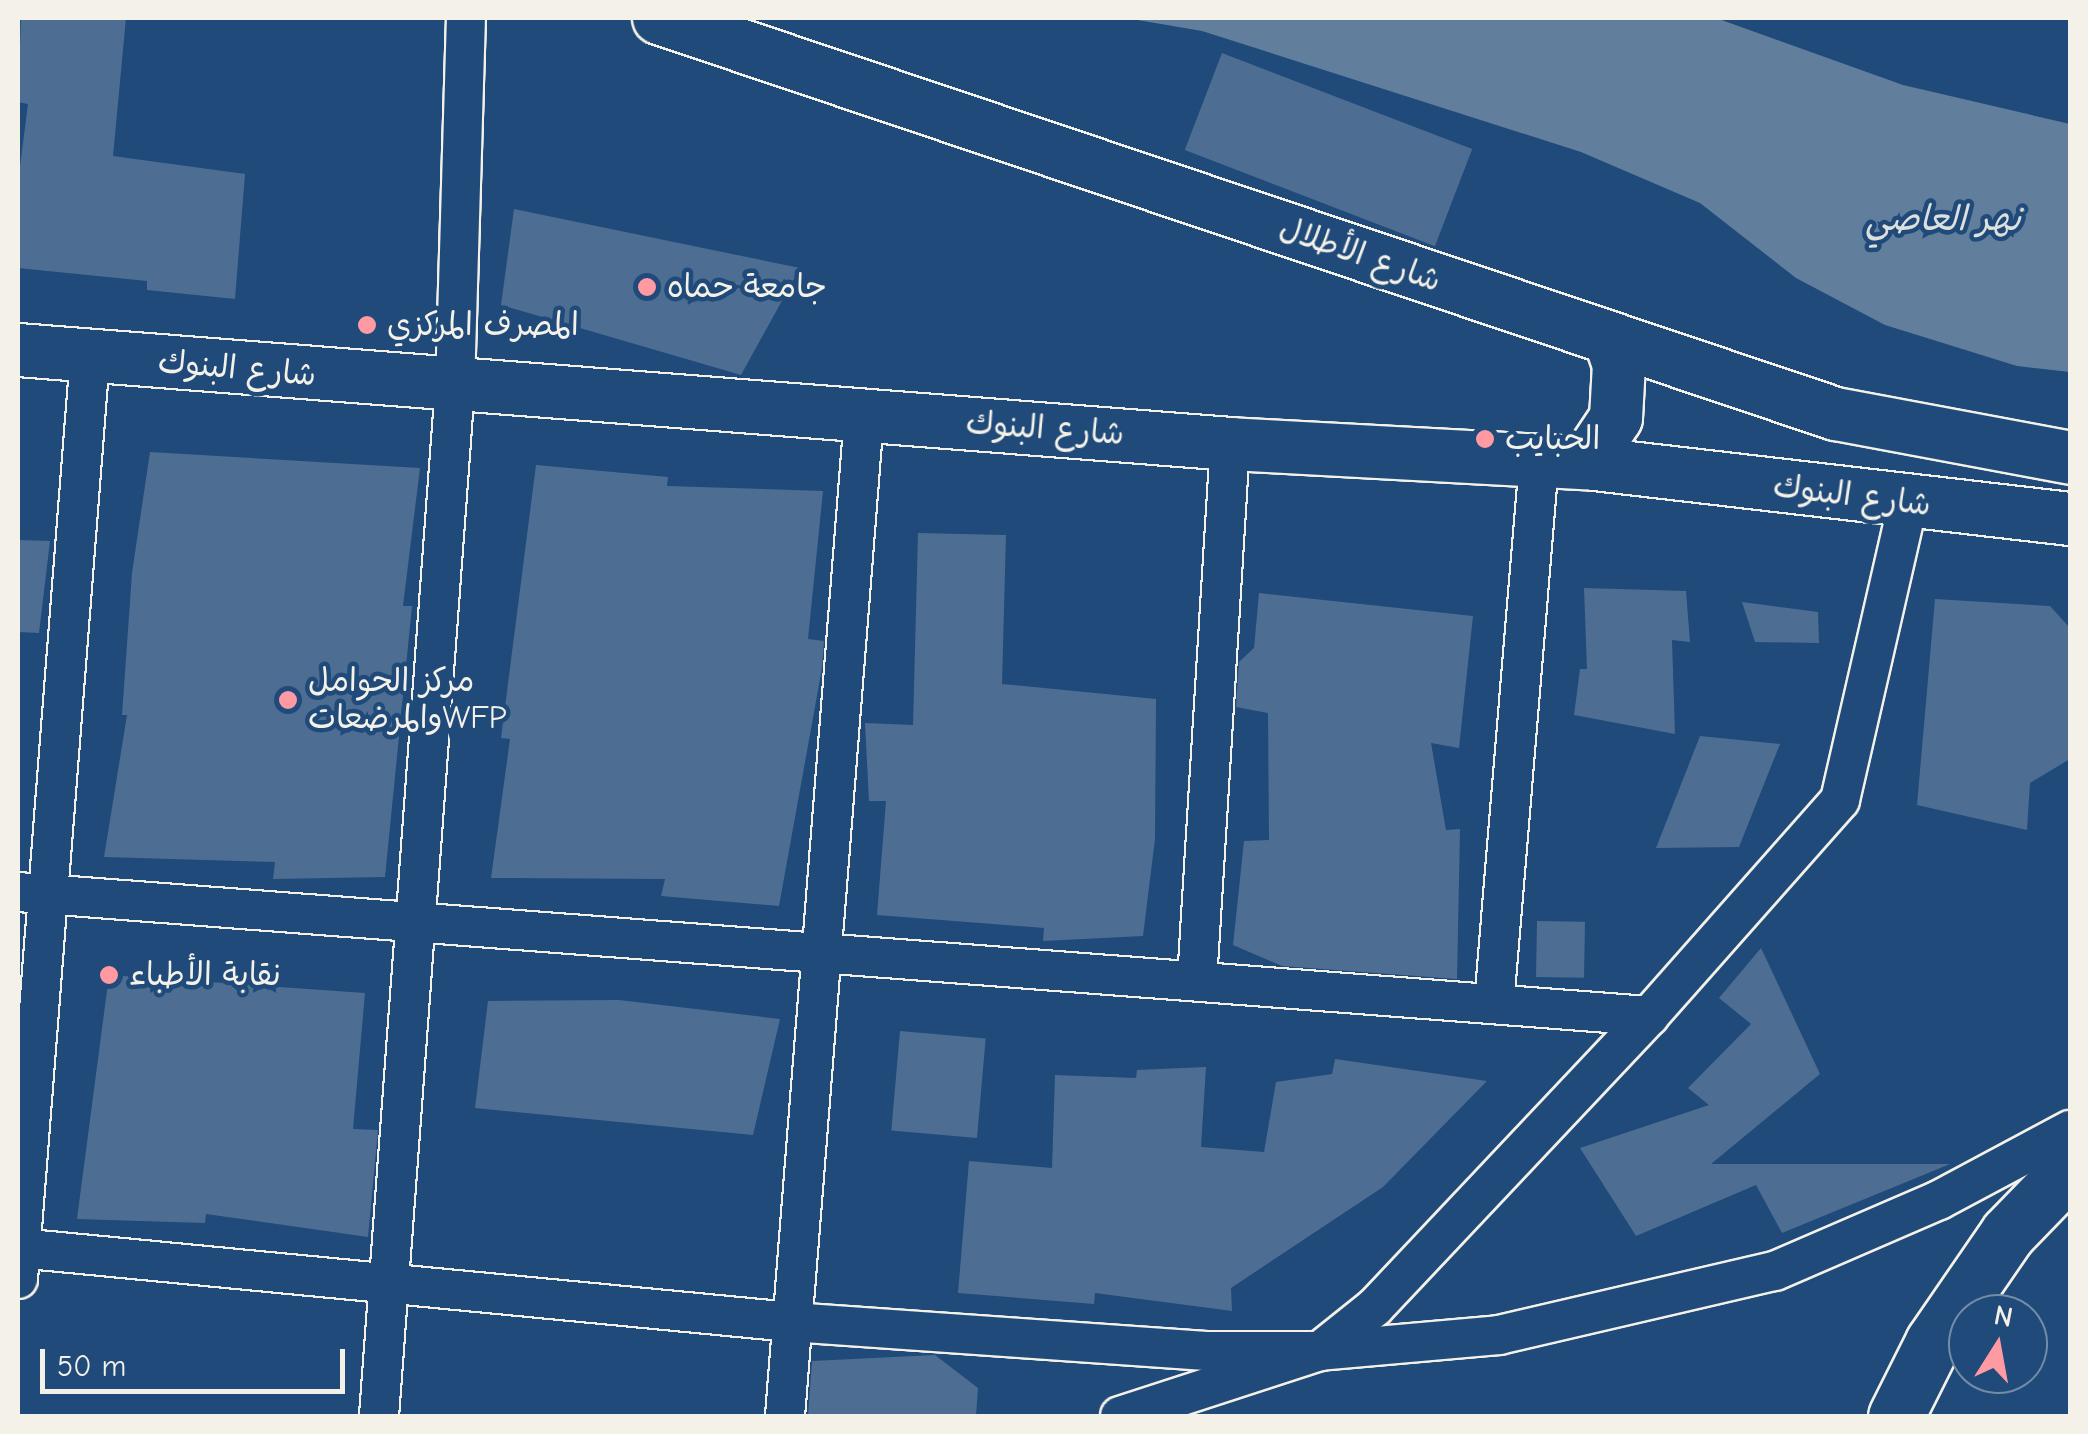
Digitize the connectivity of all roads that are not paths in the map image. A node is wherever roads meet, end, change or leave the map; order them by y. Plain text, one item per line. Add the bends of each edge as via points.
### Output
1 (466, 18) edge
2 (660, 18) edge
3 (1610, 340) junction
4 (18, 350) edge
5 (90, 356) junction
6 (455, 387) junction
7 (864, 416) junction
8 (1230, 444) junction
9 (2070, 458) edge
10 (1562, 462) junction
11 (1908, 503) junction
12 (2070, 519) edge
13 (33, 893) edge
14 (416, 922) junction
15 (823, 953) junction
16 (1197, 981) junction
17 (1494, 1004) junction
18 (1649, 1016) junction
19 (2070, 1130) edge
20 (2070, 1169) edge
21 (18, 1259) edge
22 (390, 1282) junction
23 (791, 1322) junction
24 (1320, 1352) junction
25 (380, 1416) edge
26 (784, 1416) edge
27 (1120, 1416) edge
28 (1896, 1416) edge

1 - 6 street
2 - 3 main road, شارع الأطلال
3 - 9 main road, شارع الأطلال via 1836,414
3 - 10 main road via 1620,364 1616,418
4 - 5 main road, شارع البنوك
5 - 6 main road, شارع البنوك
5 - 13 street
6 - 7 main road, شارع البنوك
6 - 14 street
7 - 8 main road, شارع البنوك
7 - 15 street
8 - 10 main road, شارع البنوك
8 - 16 street
10 - 11 main road, شارع البنوك
10 - 17 street
11 - 12 main road, شارع البنوك
11 - 18 street via 1840,800
13 - 14 street
13 - 21 street
14 - 15 street
14 - 22 street
15 - 16 street
15 - 23 street
16 - 17 street
17 - 18 street
18 - 24 street via 1375,1307
19 - 24 street via 1939,1200 1776,1271 1498,1335
20 - 28 main road via 2008,1233 1933,1342
21 - 22 street
22 - 23 street
22 - 25 street
23 - 24 street via 1206,1352
23 - 26 street
24 - 27 street

